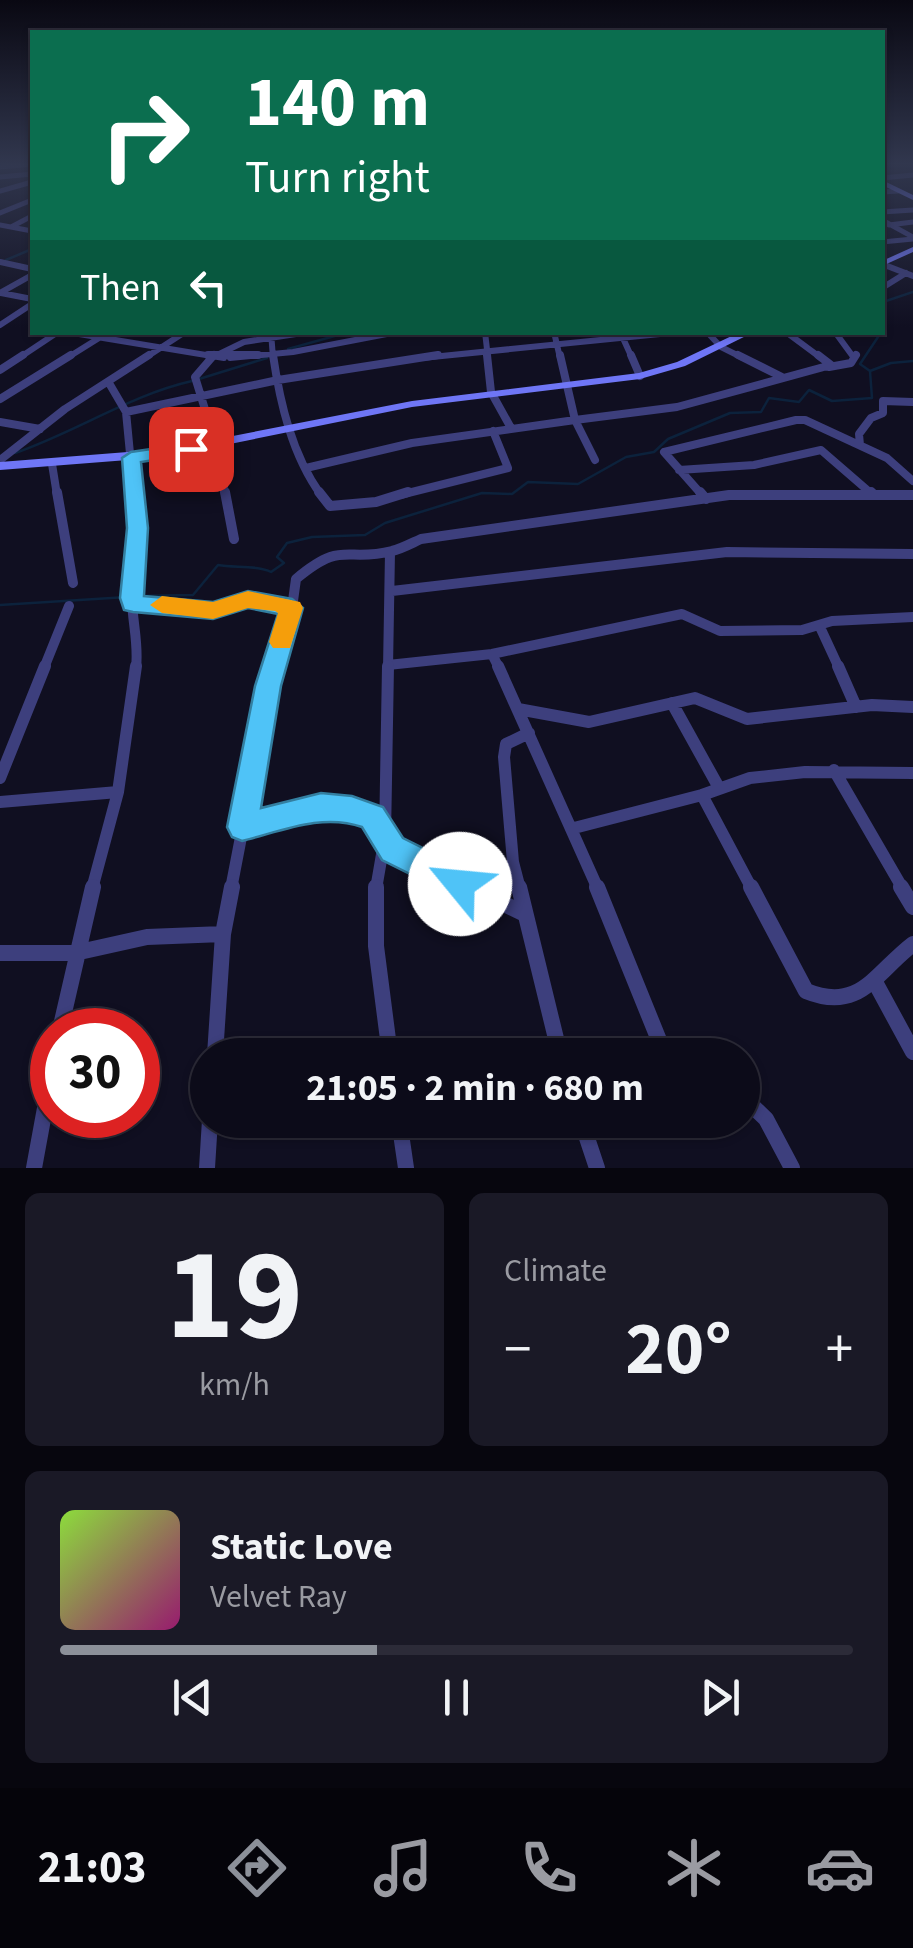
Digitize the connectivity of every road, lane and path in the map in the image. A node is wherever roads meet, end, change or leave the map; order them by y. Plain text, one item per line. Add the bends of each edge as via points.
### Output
1 (27, 219) edge
2 (913, 222) edge
3 (885, 223) edge
4 (0, 226) edge
5 (10, 227) junction
6 (30, 230) edge
7 (913, 238) edge
8 (885, 242) edge
9 (913, 249) edge
10 (0, 262) edge
11 (885, 263) edge
12 (885, 265) edge
13 (30, 271) edge
14 (30, 273) edge
15 (910, 275) edge
16 (885, 287) edge
17 (0, 293) edge
18 (30, 300) edge
19 (30, 302) edge
20 (0, 325) edge
21 (53, 335) edge
22 (83, 335) edge
23 (104, 335) edge
24 (181, 335) edge
25 (271, 335) edge
26 (380, 335) edge
27 (485, 335) edge
28 (555, 335) edge
29 (622, 335) edge
30 (710, 335) edge
31 (743, 335) edge
32 (790, 335) edge
33 (839, 335) edge
34 (99, 338) junction
35 (557, 344) junction
36 (721, 347) junction
37 (163, 349) junction
38 (486, 351) junction
39 (272, 354) junction
40 (207, 358) junction
41 (829, 368) junction
42 (0, 370) edge
43 (640, 376) junction
44 (782, 377) junction
45 (278, 380) junction
46 (110, 383) junction
47 (566, 385) junction
48 (490, 392) junction
49 (202, 397) junction
50 (0, 399) edge
51 (913, 402) edge
52 (126, 412) junction
53 (575, 420) junction
54 (0, 422) edge
55 (511, 428) junction
56 (40, 429) junction
57 (290, 429) junction
58 (493, 430) junction
59 (216, 445) junction
60 (860, 445) junction
61 (131, 458) junction
62 (596, 460) dead end
63 (0, 463) edge
64 (52, 464) junction
65 (306, 468) junction
66 (679, 470) junction
67 (913, 481) edge
68 (874, 495) junction
69 (913, 496) edge
70 (706, 499) junction
71 (234, 539) dead end
72 (390, 552) junction
73 (913, 554) edge
74 (73, 583) dead end
75 (392, 590) junction
76 (132, 597) junction
77 (69, 606) dead end
78 (292, 608) junction
79 (913, 617) edge
80 (820, 627) junction
81 (492, 654) junction
82 (388, 666) junction
83 (672, 703) junction
84 (913, 707) edge
85 (856, 708) junction
86 (518, 709) junction
87 (529, 733) junction
88 (834, 770) junction
89 (913, 773) edge
90 (0, 778) edge
91 (718, 786) junction
92 (118, 792) junction
93 (702, 794) junction
94 (0, 802) edge
95 (242, 827) junction
96 (574, 828) junction
97 (385, 837) junction
98 (913, 907) edge
99 (525, 914) junction
100 (223, 934) junction
101 (913, 944) edge
102 (0, 953) edge
103 (74, 953) junction
104 (874, 982) junction
105 (64, 1008) edge
106 (216, 1038) edge
107 (388, 1038) edge
108 (556, 1038) edge
109 (658, 1038) edge
110 (913, 1052) edge
111 (760, 1113) edge
112 (40, 1138) edge
113 (209, 1138) edge
114 (401, 1138) edge
115 (588, 1138) edge
116 (34, 1168) edge
117 (207, 1168) edge
118 (406, 1168) edge
119 (597, 1168) edge
120 (792, 1168) edge

1 - 5 street
2 - 3 street
3 - 7 street
4 - 5 street
5 - 6 street
7 - 8 street
9 - 11 street
10 - 13 street
12 - 15 street
14 - 17 street
15 - 16 street
17 - 18 street
19 - 20 street
21 - 42 street
22 - 34 street
23 - 34 street
24 - 37 street
25 - 39 street
25 - 40 street
26 - 39 street
27 - 38 street
28 - 35 street
29 - 35 street
29 - 43 street
30 - 36 street
31 - 36 street
32 - 41 street
33 - 41 street via 856,355
34 - 37 street
34 - 50 street
35 - 38 street
35 - 47 street
36 - 43 street
36 - 44 street
37 - 40 street
37 - 46 street
38 - 45 street
38 - 48 street
39 - 40 street
39 - 45 street
40 - 49 street via 195,377
41 - 44 street
43 - 47 street
44 - 53 street via 677,406
45 - 49 street
45 - 57 street
46 - 52 street
46 - 56 street
47 - 48 street
47 - 53 street
48 - 55 street
48 - 57 street
49 - 52 street
49 - 59 street
51 - 60 street via 883,401 883,413 859,434
52 - 61 street
53 - 55 street
53 - 62 street
54 - 56 street
55 - 58 street
56 - 63 street
57 - 59 street
57 - 65 street
58 - 65 street
58 - 65 street via 508,468 376,502 330,506
59 - 61 street
59 - 71 street
60 - 66 street via 796,420 664,452
60 - 67 street via 899,465
61 - 64 street
61 - 76 street via 137,528
63 - 64 street
64 - 74 street
66 - 68 street via 754,465 821,450
66 - 70 street
68 - 69 street
68 - 70 street
70 - 72 street via 421,539
72 - 75 street
72 - 78 street via 341,552 319,560 296,579
73 - 75 street via 727,552
75 - 82 street
76 - 78 street via 213,610 248,600
76 - 92 street via 139,645
77 - 90 street
78 - 95 street via 268,686
79 - 80 street
80 - 81 street via 720,631 682,614
80 - 85 street
81 - 82 street
81 - 86 street
82 - 97 street
83 - 85 street via 703,698 747,719
83 - 86 street via 589,722
83 - 91 street
84 - 85 street
86 - 87 street
87 - 96 street
87 - 99 street via 510,740 504,756
88 - 89 street
88 - 91 street
88 - 98 street
91 - 93 street
92 - 94 street
92 - 103 street
93 - 96 street
93 - 104 street via 806,991 822,1000 844,999
95 - 97 street via 321,807 372,816
95 - 100 street
96 - 109 street
97 - 99 street via 392,849
97 - 107 street via 374,924
99 - 108 street
100 - 103 street via 147,937
100 - 106 street
101 - 104 street
102 - 103 street
103 - 105 street
104 - 110 street
111 - 120 street
112 - 116 street
113 - 117 street
114 - 118 street
115 - 119 street

